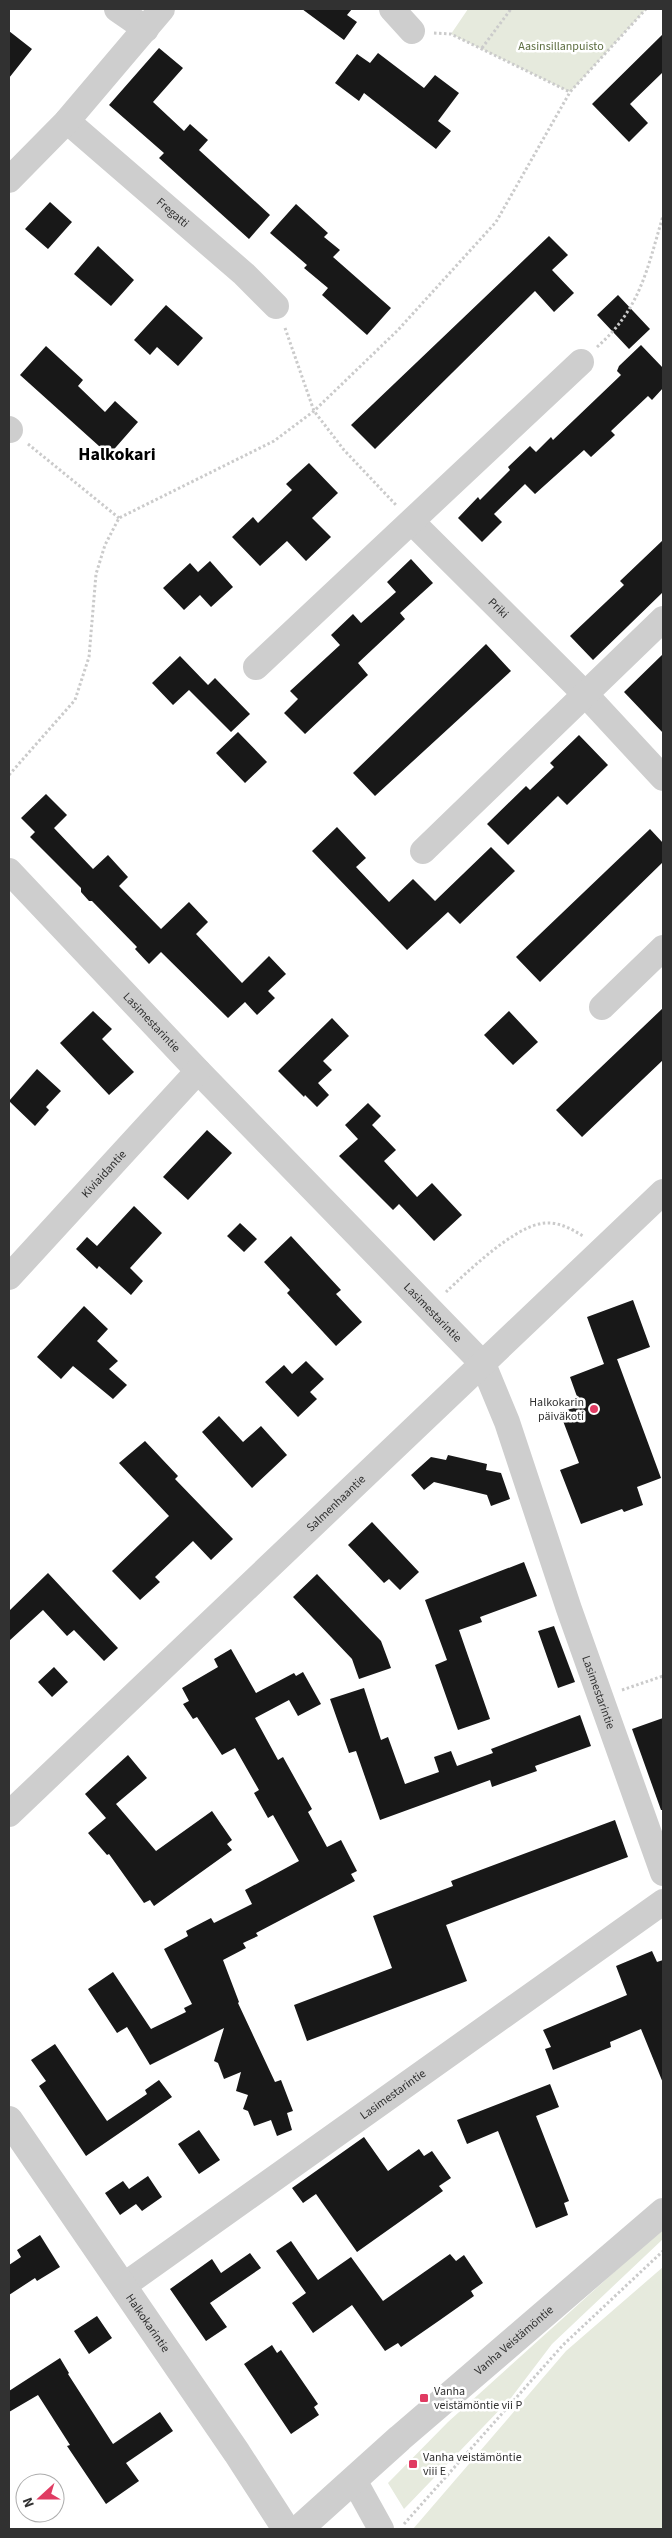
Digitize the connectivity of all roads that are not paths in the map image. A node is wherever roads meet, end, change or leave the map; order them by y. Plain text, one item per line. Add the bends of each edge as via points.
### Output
1 (117, 9) edge
2 (162, 9) edge
3 (392, 9) edge
4 (146, 29) junction
5 (412, 31) road end
6 (67, 121) junction
7 (9, 180) edge
8 (276, 306) road end
9 (581, 362) road end
10 (412, 522) junction
11 (663, 619) edge
12 (256, 667) dead end
13 (586, 694) junction
14 (663, 778) edge
15 (423, 851) dead end
16 (9, 871) edge
17 (663, 948) edge
18 (602, 1007) dead end
19 (198, 1071) junction
20 (663, 1192) edge
21 (9, 1277) edge
22 (483, 1364) junction
23 (9, 1814) edge
24 (663, 1873) edge
25 (663, 1902) edge
26 (9, 2120) edge
27 (663, 2212) edge
28 (123, 2286) junction
29 (354, 2482) junction
30 (286, 2529) edge
31 (300, 2529) edge
32 (381, 2529) edge

1 - 4 street
2 - 4 street
3 - 5 street
4 - 6 street
6 - 7 street
6 - 8 street, Fregatti via 244,274
9 - 10 street
10 - 12 street
10 - 13 street, Priki
11 - 13 street
13 - 14 street, Priki
13 - 15 street
16 - 19 street, Lasimestarintie
17 - 18 street
19 - 21 street, Kiviaidantie
19 - 22 street, Lasimestarintie
20 - 22 street, Salmenhaantie
22 - 23 street, Salmenhaantie
22 - 24 street, Lasimestarintie via 507,1422 569,1609
25 - 28 street, Lasimestarintie
26 - 28 street, Halkokarintie
27 - 29 street, Vanha Veistämöntie via 400,2438
28 - 30 street, Halkokarintie
29 - 31 street, Vanha Veistämöntie
29 - 32 street

